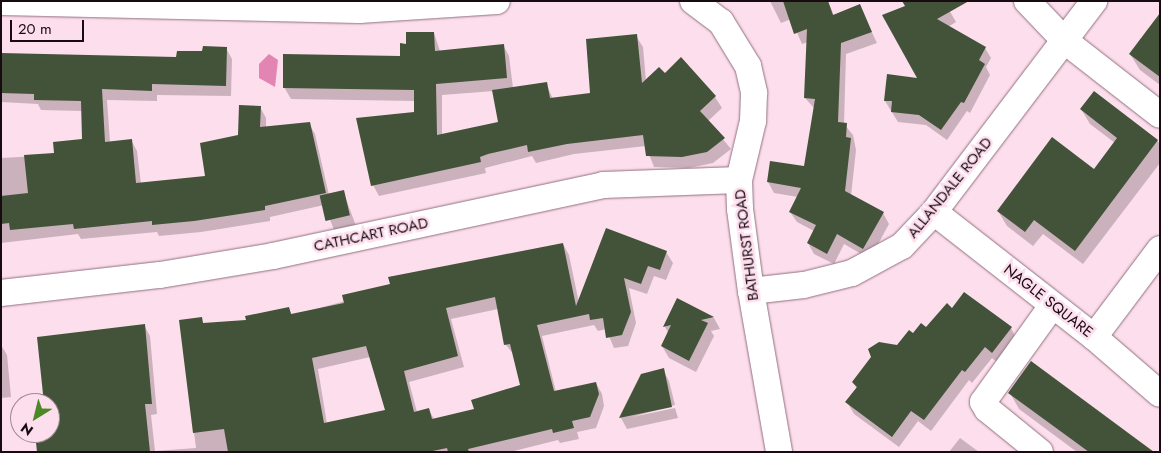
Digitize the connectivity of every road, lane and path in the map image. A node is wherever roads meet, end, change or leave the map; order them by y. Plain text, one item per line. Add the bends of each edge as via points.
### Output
1 (497, 1) edge
2 (692, 1) edge
3 (1027, 1) edge
4 (1094, 1) edge
5 (1, 2) edge
6 (1065, 41) junction
7 (1160, 115) edge
8 (739, 180) junction
9 (934, 212) junction
10 (1160, 249) edge
11 (751, 291) junction
12 (1, 293) edge
13 (1052, 306) junction
14 (1094, 337) junction
15 (1160, 394) edge
16 (779, 452) edge
17 (1040, 452) edge

1 - 5 street via 359,10
2 - 8 street, BATHURST ROAD via 721,22 748,66 754,93 752,121
3 - 6 street
4 - 6 street, ALLANDALE ROAD
6 - 7 street
6 - 9 street, ALLANDALE ROAD
8 - 11 street, BATHURST ROAD
8 - 12 street, CATHCART ROAD via 603,185 272,256 160,275
9 - 11 street, ALLANDALE ROAD via 902,246 852,273
9 - 13 street, NAGLE SQUARE
10 - 14 street
11 - 16 street, BATHURST ROAD
13 - 14 street, NAGLE SQUARE
13 - 17 street via 983,402 987,409
14 - 15 street, NAGLE SQUARE

